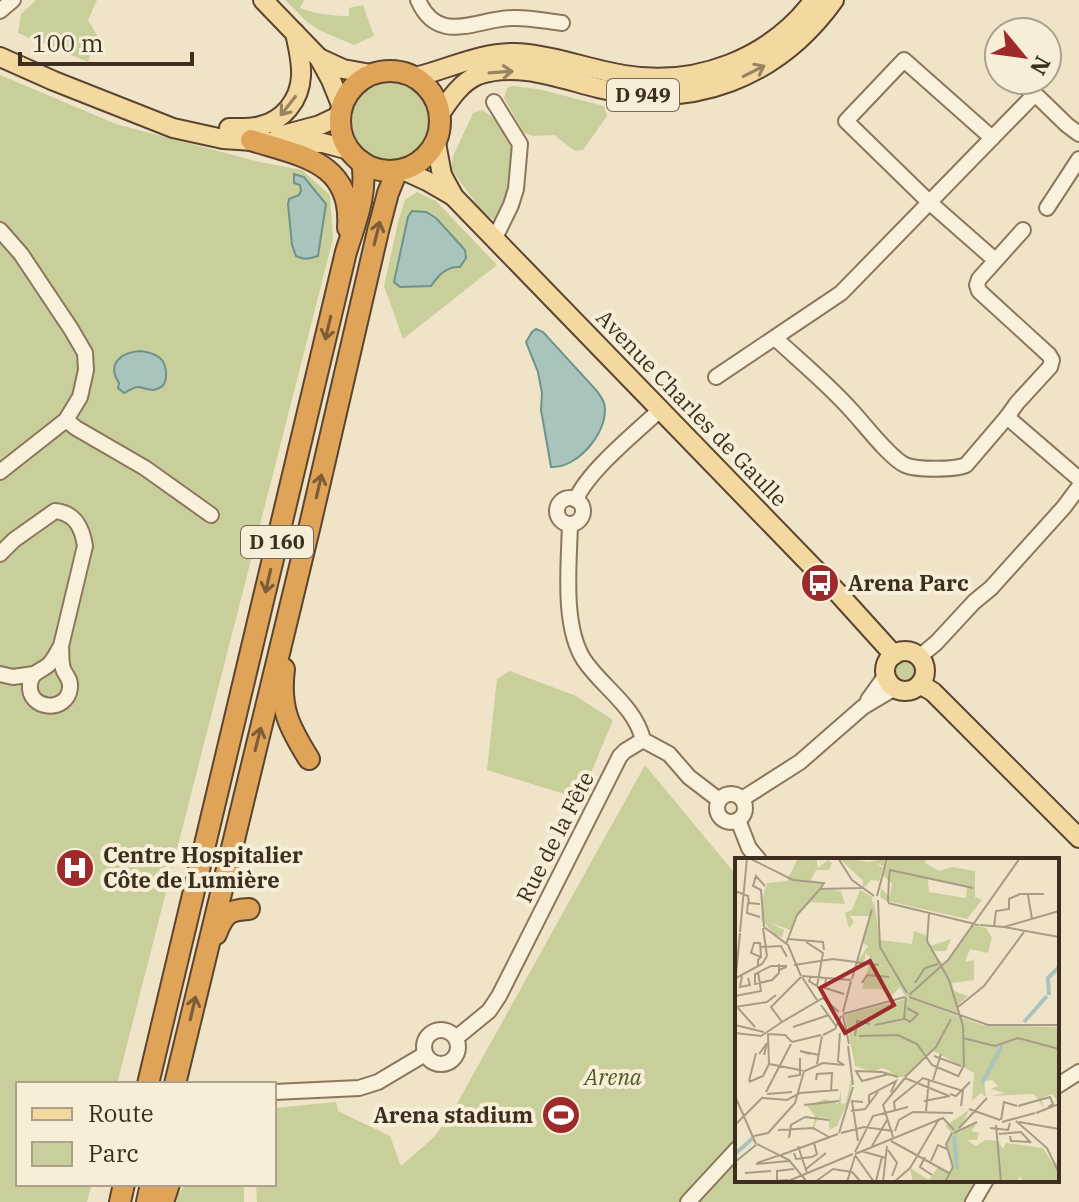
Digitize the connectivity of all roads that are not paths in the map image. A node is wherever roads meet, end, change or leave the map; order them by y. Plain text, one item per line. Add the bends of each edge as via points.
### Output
1 (13, 0) edge
2 (263, 0) edge
3 (418, 0) edge
4 (814, 0) edge
5 (834, 0) edge
6 (0, 11) edge
7 (562, 23) dead end
8 (295, 33) junction
9 (0, 57) edge
10 (319, 58) junction
11 (371, 74) junction
12 (415, 77) junction
13 (494, 102) dead end
14 (342, 111) junction
15 (440, 114) junction
16 (173, 128) junction
17 (1079, 134) edge
18 (992, 138) junction
19 (256, 140) junction
20 (436, 143) junction
21 (356, 156) junction
22 (1079, 159) edge
23 (400, 170) junction
24 (454, 197) junction
25 (929, 202) junction
26 (1047, 208) dead end
27 (0, 230) edge
28 (1023, 230) dead end
29 (494, 240) junction
30 (346, 252) junction
31 (995, 260) junction
32 (775, 338) junction
33 (716, 377) dead end
34 (660, 410) junction
35 (1007, 417) junction
36 (66, 420) junction
37 (0, 472) edge
38 (1079, 479) edge
39 (1079, 487) edge
40 (211, 515) dead end
41 (310, 525) junction
42 (0, 554) edge
43 (61, 646) junction
44 (894, 655) junction
45 (919, 657) junction
46 (47, 666) junction
47 (64, 671) junction
48 (34, 674) junction
49 (6, 675) edge
50 (891, 681) junction
51 (920, 684) junction
52 (30, 690) junction
53 (643, 740) junction
54 (309, 759) dead end
55 (742, 799) junction
56 (719, 800) junction
57 (738, 820) junction
58 (1079, 838) edge
59 (757, 858) edge
60 (249, 909) dead end
61 (201, 975) junction
62 (456, 1038) junction
63 (425, 1054) junction
64 (1079, 1072) edge
65 (148, 1082) edge
66 (175, 1082) edge
67 (1059, 1085) edge
68 (276, 1092) edge
69 (735, 1151) edge
70 (985, 1182) edge
71 (688, 1202) edge
72 (973, 1202) edge

1 - 6 street
2 - 8 main road
3 - 7 street via 429,18 451,28 510,17
4 - 12 main road, D 949 via 762,48 707,72 644,77 501,53
15 -> 5 main road, D 949 via 464,84 498,71 537,73 644,95 711,88 753,72 789,49
8 - 10 main road
8 -> 16 main road via 300,87 279,118 251,128
9 - 16 main road
10 - 11 main road
10 - 14 main road
11 - 12 highway via 393,71
11 - 14 highway via 353,87
12 - 15 highway via 432,92
13 - 29 street via 520,144 516,189
14 - 19 main road via 320,125
14 - 21 highway via 342,133
15 - 20 highway
16 - 19 main road
17 - 18 street via 1035,94
18 - 25 street
18 - 25 street via 904,60 846,121
19 - 21 main road via 323,143
19 - 30 highway, D 160 via 309,158 338,183 347,202
20 - 23 highway via 422,160
20 - 24 main road via 442,175
21 - 23 highway via 379,170
21 - 30 highway, D 160 via 363,192
22 - 26 street
23 - 24 main road
41 -> 23 highway, D 160 via 378,231
24 - 29 main road, Avenue Charles de Gaulle
25 - 31 street
25 - 32 street via 841,293
27 - 36 street via 25,259 85,353 80,397
28 - 31 street
29 - 34 main road, Avenue Charles de Gaulle
30 -> 65 highway, D 160
31 - 35 street via 979,279 979,291 1052,360
32 - 33 street
32 - 35 street via 903,464 958,469
34 - 44 main road, Avenue Charles de Gaulle
34 - 53 street via 593,475 576,500 558,506 559,518 570,524 574,640 595,674 635,718
35 - 38 street
36 - 37 street
36 - 40 street
39 - 45 street via 991,588
41 - 54 highway via 282,698 292,731
61 -> 41 highway, D 160
42 - 43 street via 55,511 74,518 85,546
43 - 46 street
43 - 47 street
44 - 45 main road via 904,651
44 - 50 main road via 886,665
45 - 51 main road via 924,667
46 - 47 street
46 - 48 street
47 - 52 street via 71,689 59,705 40,704
48 - 49 street
48 - 52 street
49 - 52 street
50 - 51 main road via 908,690
50 - 55 street via 800,762
51 - 58 main road
53 - 56 street via 669,754
53 - 62 street, Rue de la Fête via 620,756 499,996
55 - 56 street via 729,794
55 - 57 street via 744,812
56 - 57 street via 721,818
57 - 59 street
60 - 61 highway via 235,910 221,922
66 -> 61 highway, D 160
62 - 63 street via 436,1030 427,1037
62 - 63 street, Rue de la Fête via 459,1049 450,1063 438,1065
63 - 68 street via 359,1088
64 - 67 street
69 - 71 street
70 - 72 street

